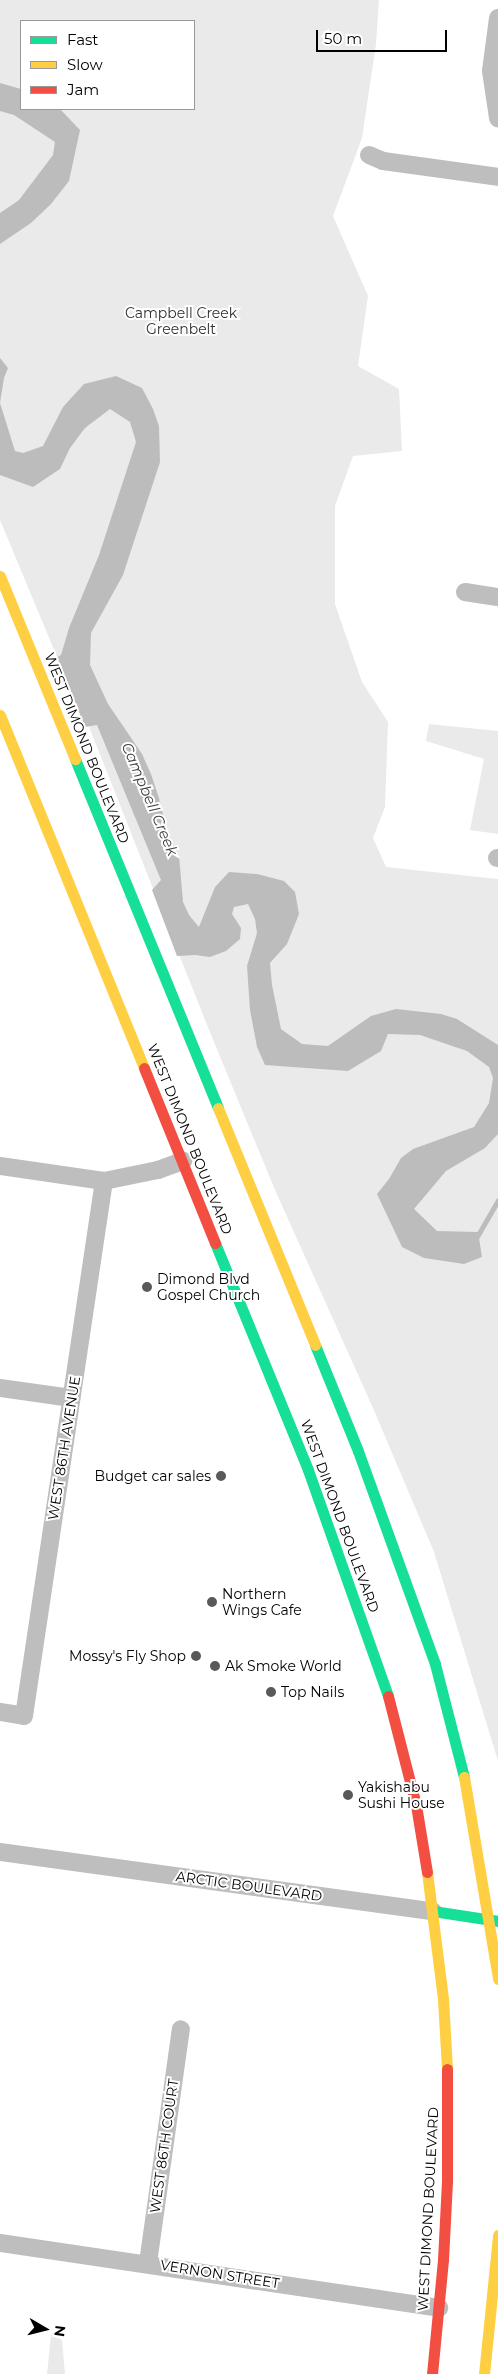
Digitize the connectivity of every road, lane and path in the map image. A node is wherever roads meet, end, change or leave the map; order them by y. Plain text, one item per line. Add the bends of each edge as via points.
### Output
1 (498, 18) edge
2 (498, 118) edge
3 (369, 155) dead end
4 (498, 178) edge
5 (0, 576) edge
6 (465, 592) dead end
7 (498, 597) edge
8 (0, 715) edge
9 (183, 1161) junction
10 (0, 1166) edge
11 (104, 1181) junction
12 (0, 1388) edge
13 (71, 1398) junction
14 (0, 1712) edge
15 (0, 1852) edge
16 (433, 1911) junction
17 (494, 1920) edge
18 (498, 1979) edge
19 (181, 2029) dead end
20 (498, 2235) edge
21 (0, 2243) edge
22 (148, 2264) junction
23 (498, 2268) edge
24 (494, 2284) junction
25 (439, 2308) junction
26 (432, 2374) edge
27 (484, 2374) edge

1 - 2 street via 491,71
3 - 4 street via 391,163
5 - 17 main road, WEST DIMOND BOULEVARD via 361,1460 435,1664 468,1794
6 - 7 street
8 - 9 main road, WEST DIMOND BOULEVARD
9 - 11 street via 158,1170
9 - 16 main road, WEST DIMOND BOULEVARD via 308,1470 384,1679 416,1805
10 - 11 street
11 - 13 street, WEST 86TH AVENUE
12 - 13 street
13 - 14 street, WEST 86TH AVENUE via 24,1716
15 - 16 street, ARCTIC BOULEVARD
16 - 17 main road, ARCTIC BOULEVARD
16 - 25 main road, WEST DIMOND BOULEVARD via 443,1999 448,2096 446,2210
17 - 18 main road, WEST DIMOND BOULEVARD
19 - 22 street, WEST 86TH COURT
20 - 24 main road
21 - 22 street, VERNON STREET
22 - 25 street, VERNON STREET
23 - 24 main road
24 - 27 main road
25 - 26 main road, WEST DIMOND BOULEVARD

